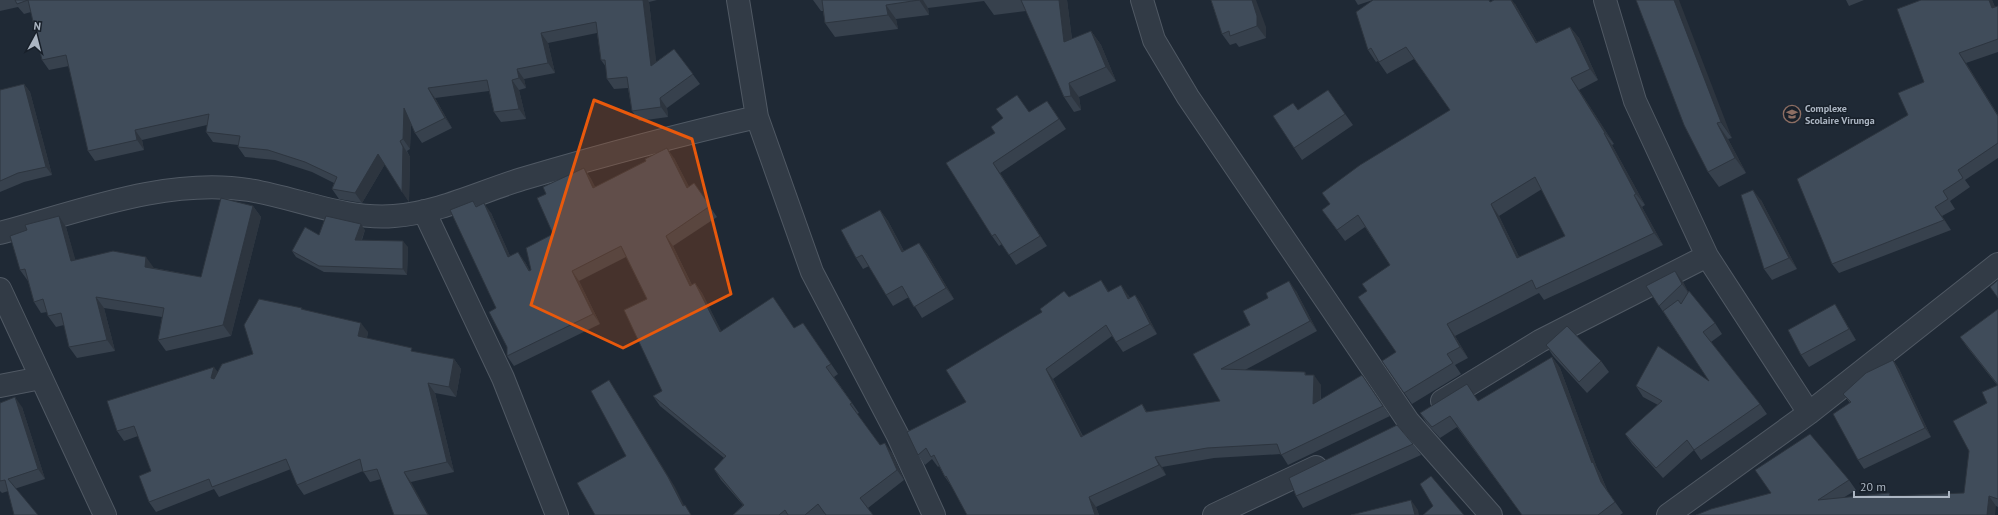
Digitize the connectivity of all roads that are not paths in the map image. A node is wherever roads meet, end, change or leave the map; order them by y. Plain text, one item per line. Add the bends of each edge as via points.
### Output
1 (738, 0) edge
2 (1142, 0) edge
3 (1605, 0) edge
4 (757, 117) junction
5 (424, 211) junction
6 (0, 233) edge
7 (1707, 256) junction
8 (1998, 264) edge
9 (0, 288) edge
10 (41, 378) junction
11 (0, 386) edge
12 (1808, 413) junction
13 (1408, 421) junction
14 (1387, 432) edge
15 (1331, 459) edge
16 (105, 515) edge
17 (557, 515) edge
18 (934, 515) edge
19 (1214, 515) edge
20 (1491, 515) edge
21 (1668, 515) edge

1 - 4 street
2 - 13 street via 1154,40 1188,97
3 - 7 street via 1635,101
4 - 5 street via 690,132 520,180
4 - 18 street via 812,272 898,436
5 - 6 street via 395,216 363,217 248,190 202,187 149,192
5 - 17 street via 503,378
7 - 12 street
7 - 13 street via 1540,340
8 - 12 street
9 - 10 street
10 - 11 street
10 - 16 street
12 - 21 street
13 - 14 street
13 - 20 street
15 - 19 street

